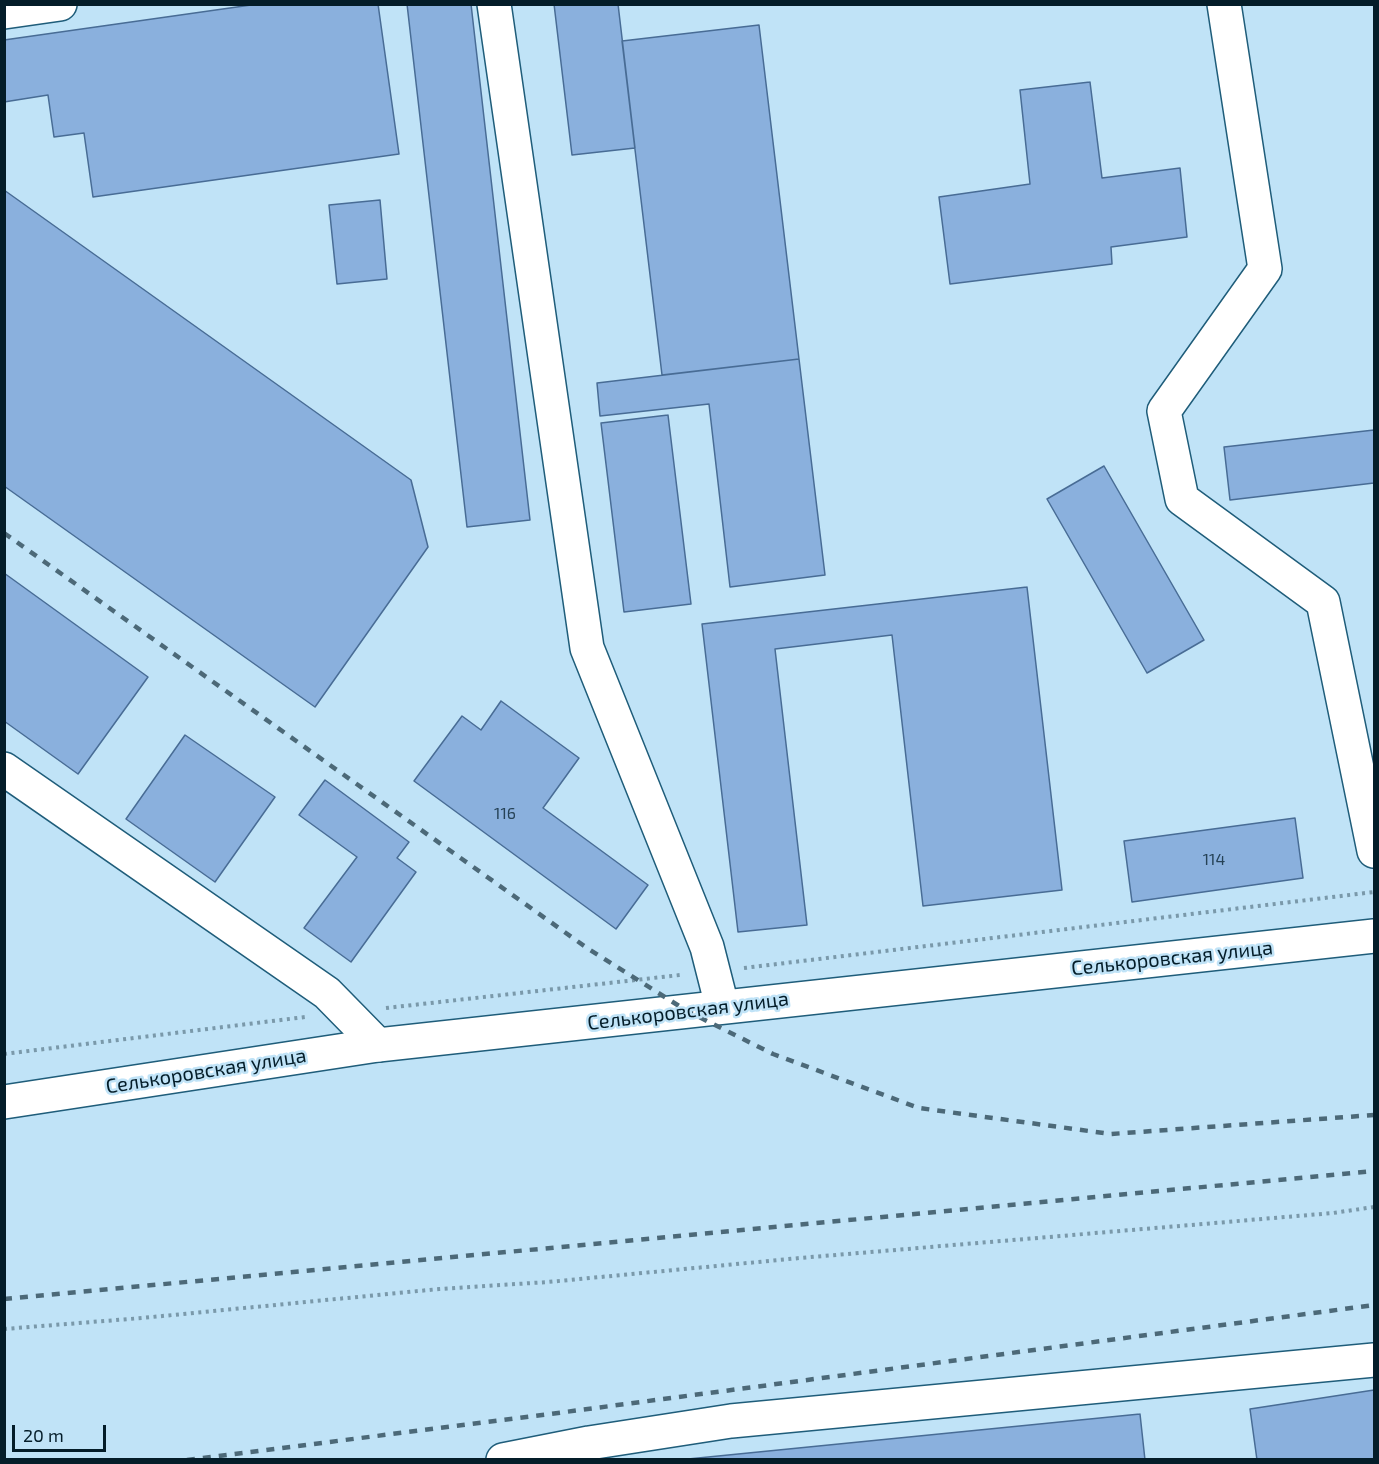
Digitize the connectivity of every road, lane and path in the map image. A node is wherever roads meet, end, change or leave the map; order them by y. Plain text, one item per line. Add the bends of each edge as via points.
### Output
1 (60, 4) edge
2 (494, 4) edge
3 (1224, 4) edge
4 (4, 12) edge
5 (4, 769) edge
6 (1374, 851) edge
7 (1374, 936) edge
8 (722, 1006) junction
9 (378, 1045) junction
10 (4, 1102) edge
11 (1374, 1207) edge
12 (4, 1329) edge
13 (1374, 1360) edge
14 (504, 1460) edge

1 - 4 main road
2 - 8 main road via 587,648 707,946
3 - 6 main road via 1265,269 1164,411 1182,499 1323,602
5 - 9 main road via 327,993
7 - 8 main road, Селькоровская улица
8 - 9 main road, Селькоровская улица
9 - 10 main road, Селькоровская улица
11 - 12 path
13 - 14 main road via 731,1421

